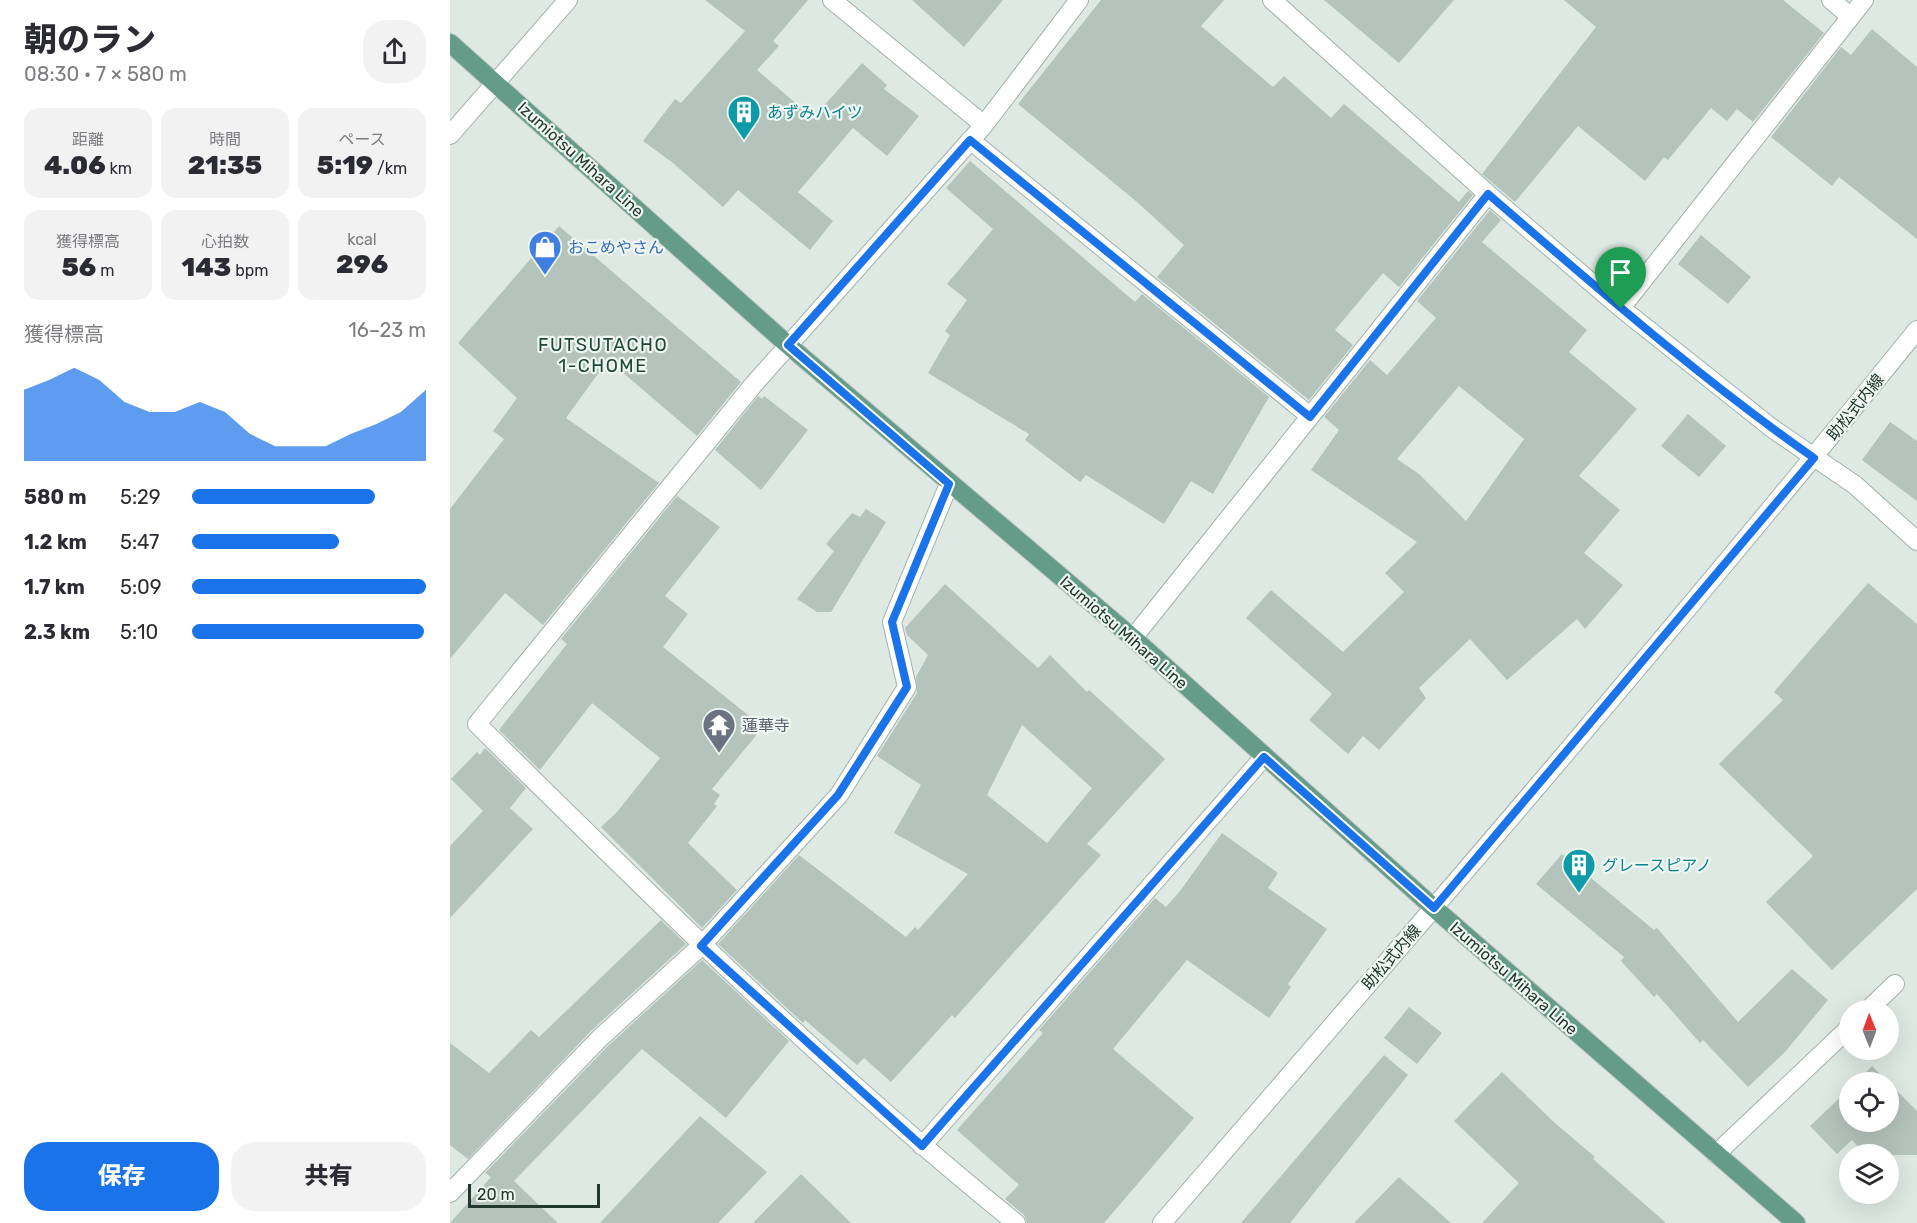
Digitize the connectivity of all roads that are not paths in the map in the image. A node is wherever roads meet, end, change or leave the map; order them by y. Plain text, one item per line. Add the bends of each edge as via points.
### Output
1 (568, 0) edge
2 (832, 0) edge
3 (1078, 0) edge
4 (1831, 0) edge
5 (1864, 0) edge
6 (1278, 2) edge
7 (1851, 16) junction
8 (450, 43) edge
9 (497, 83) junction
10 (984, 125) junction
11 (450, 135) edge
12 (970, 140) junction
13 (1488, 194) junction
14 (1621, 309) junction
15 (1917, 330) edge
16 (788, 345) junction
17 (1310, 417) junction
18 (1814, 458) junction
19 (949, 484) junction
20 (1917, 541) edge
21 (1133, 638) junction
22 (1264, 757) junction
23 (1434, 908) junction
24 (701, 946) junction
25 (1895, 984) dead end
26 (1878, 1000) edge
27 (1839, 1038) edge
28 (922, 1146) junction
29 (1716, 1155) junction
30 (450, 1193) edge
31 (1016, 1223) edge
32 (1162, 1223) edge
33 (1796, 1223) edge

1 - 9 street
2 - 10 street
3 - 10 street
4 - 7 street
5 - 7 street
6 - 13 street
7 - 14 street
8 - 9 main road, Izumiotsu Mihara Line
9 - 11 street
9 - 16 main road, Izumiotsu Mihara Line
10 - 12 street
12 - 16 street
12 - 17 street
13 - 14 street
13 - 17 street
14 - 18 street
15 - 18 street, 助松式内線
16 - 19 main road, Izumiotsu Mihara Line
16 - 24 street via 477,724
17 - 21 street
18 - 20 street via 1855,485
18 - 23 street, 助松式内線
19 - 21 main road, Izumiotsu Mihara Line
19 - 24 street via 892,622 907,687 838,795
21 - 22 main road, Izumiotsu Mihara Line
22 - 23 main road, Izumiotsu Mihara Line
22 - 28 street
23 - 29 main road, Izumiotsu Mihara Line
23 - 32 street, 助松式内線
24 - 28 street
24 - 30 street via 600,1038
25 - 26 street
27 - 29 street
28 - 31 street
29 - 33 main road, Izumiotsu Mihara Line

